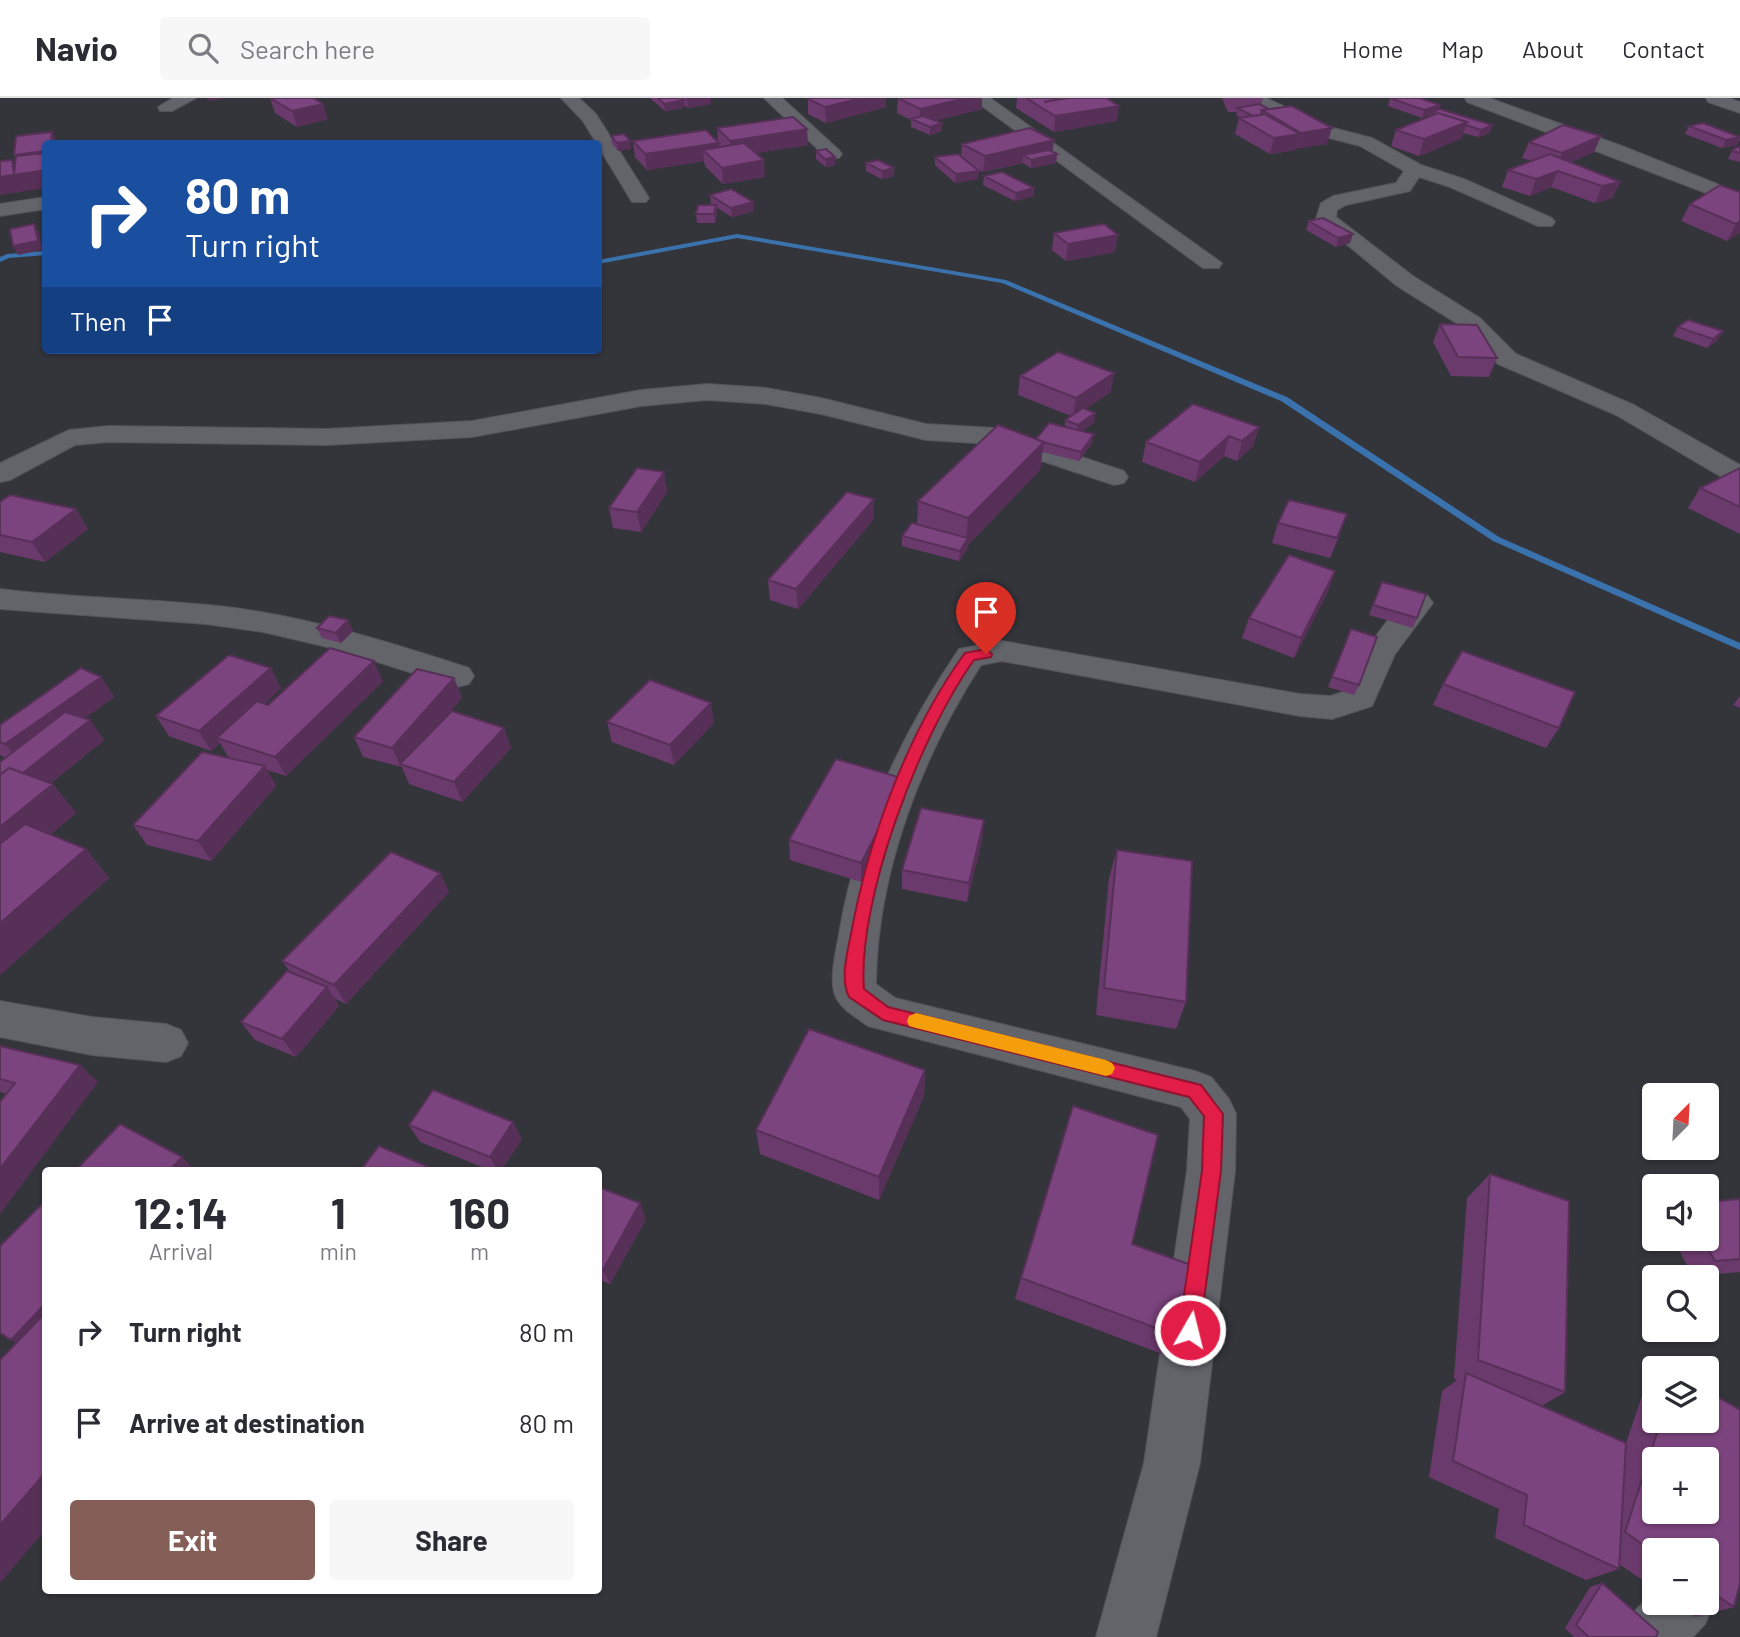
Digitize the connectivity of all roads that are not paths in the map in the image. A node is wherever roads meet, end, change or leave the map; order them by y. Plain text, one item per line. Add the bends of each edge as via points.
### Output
1 (190, 98) edge
2 (203, 98) edge
3 (569, 98) edge
4 (772, 98) edge
5 (979, 98) edge
6 (1252, 98) edge
7 (1473, 98) edge
8 (1714, 98) edge
9 (166, 107) dead end
10 (1740, 108) edge
11 (833, 154) edge
12 (1414, 169) junction
13 (639, 198) dead end
14 (1740, 200) edge
15 (42, 204) edge
16 (0, 210) edge
17 (1545, 222) dead end
18 (1210, 263) dead end
19 (0, 474) edge
20 (1740, 476) edge
21 (1114, 477) dead end
22 (0, 599) edge
23 (1417, 603) edge
24 (457, 676) dead end
25 (0, 1019) edge
26 (166, 1043) dead end
27 (1672, 1615) edge
28 (1126, 1637) edge
29 (1651, 1637) edge

1 - 2 street
1 - 9 street
3 - 13 street via 590,118
4 - 11 street
5 - 18 street
6 - 12 street via 1320,130 1366,142
7 - 14 street
8 - 10 street
12 - 17 street
12 - 20 street via 1403,187 1340,200 1328,207 1326,219 1405,281 1472,323 1507,359 1625,410
15 - 16 street
19 - 21 street via 69,438 108,434 327,437 472,429 641,398 707,392 821,406 926,432 994,436
22 - 24 street via 252,620 328,636
23 - 28 street via 1380,652 1360,698 1332,708 1002,651 970,656 906,775 869,879 853,967 855,992 883,1013 1195,1091 1213,1114 1212,1171 1172,1463
25 - 26 street via 92,1036
27 - 29 street

